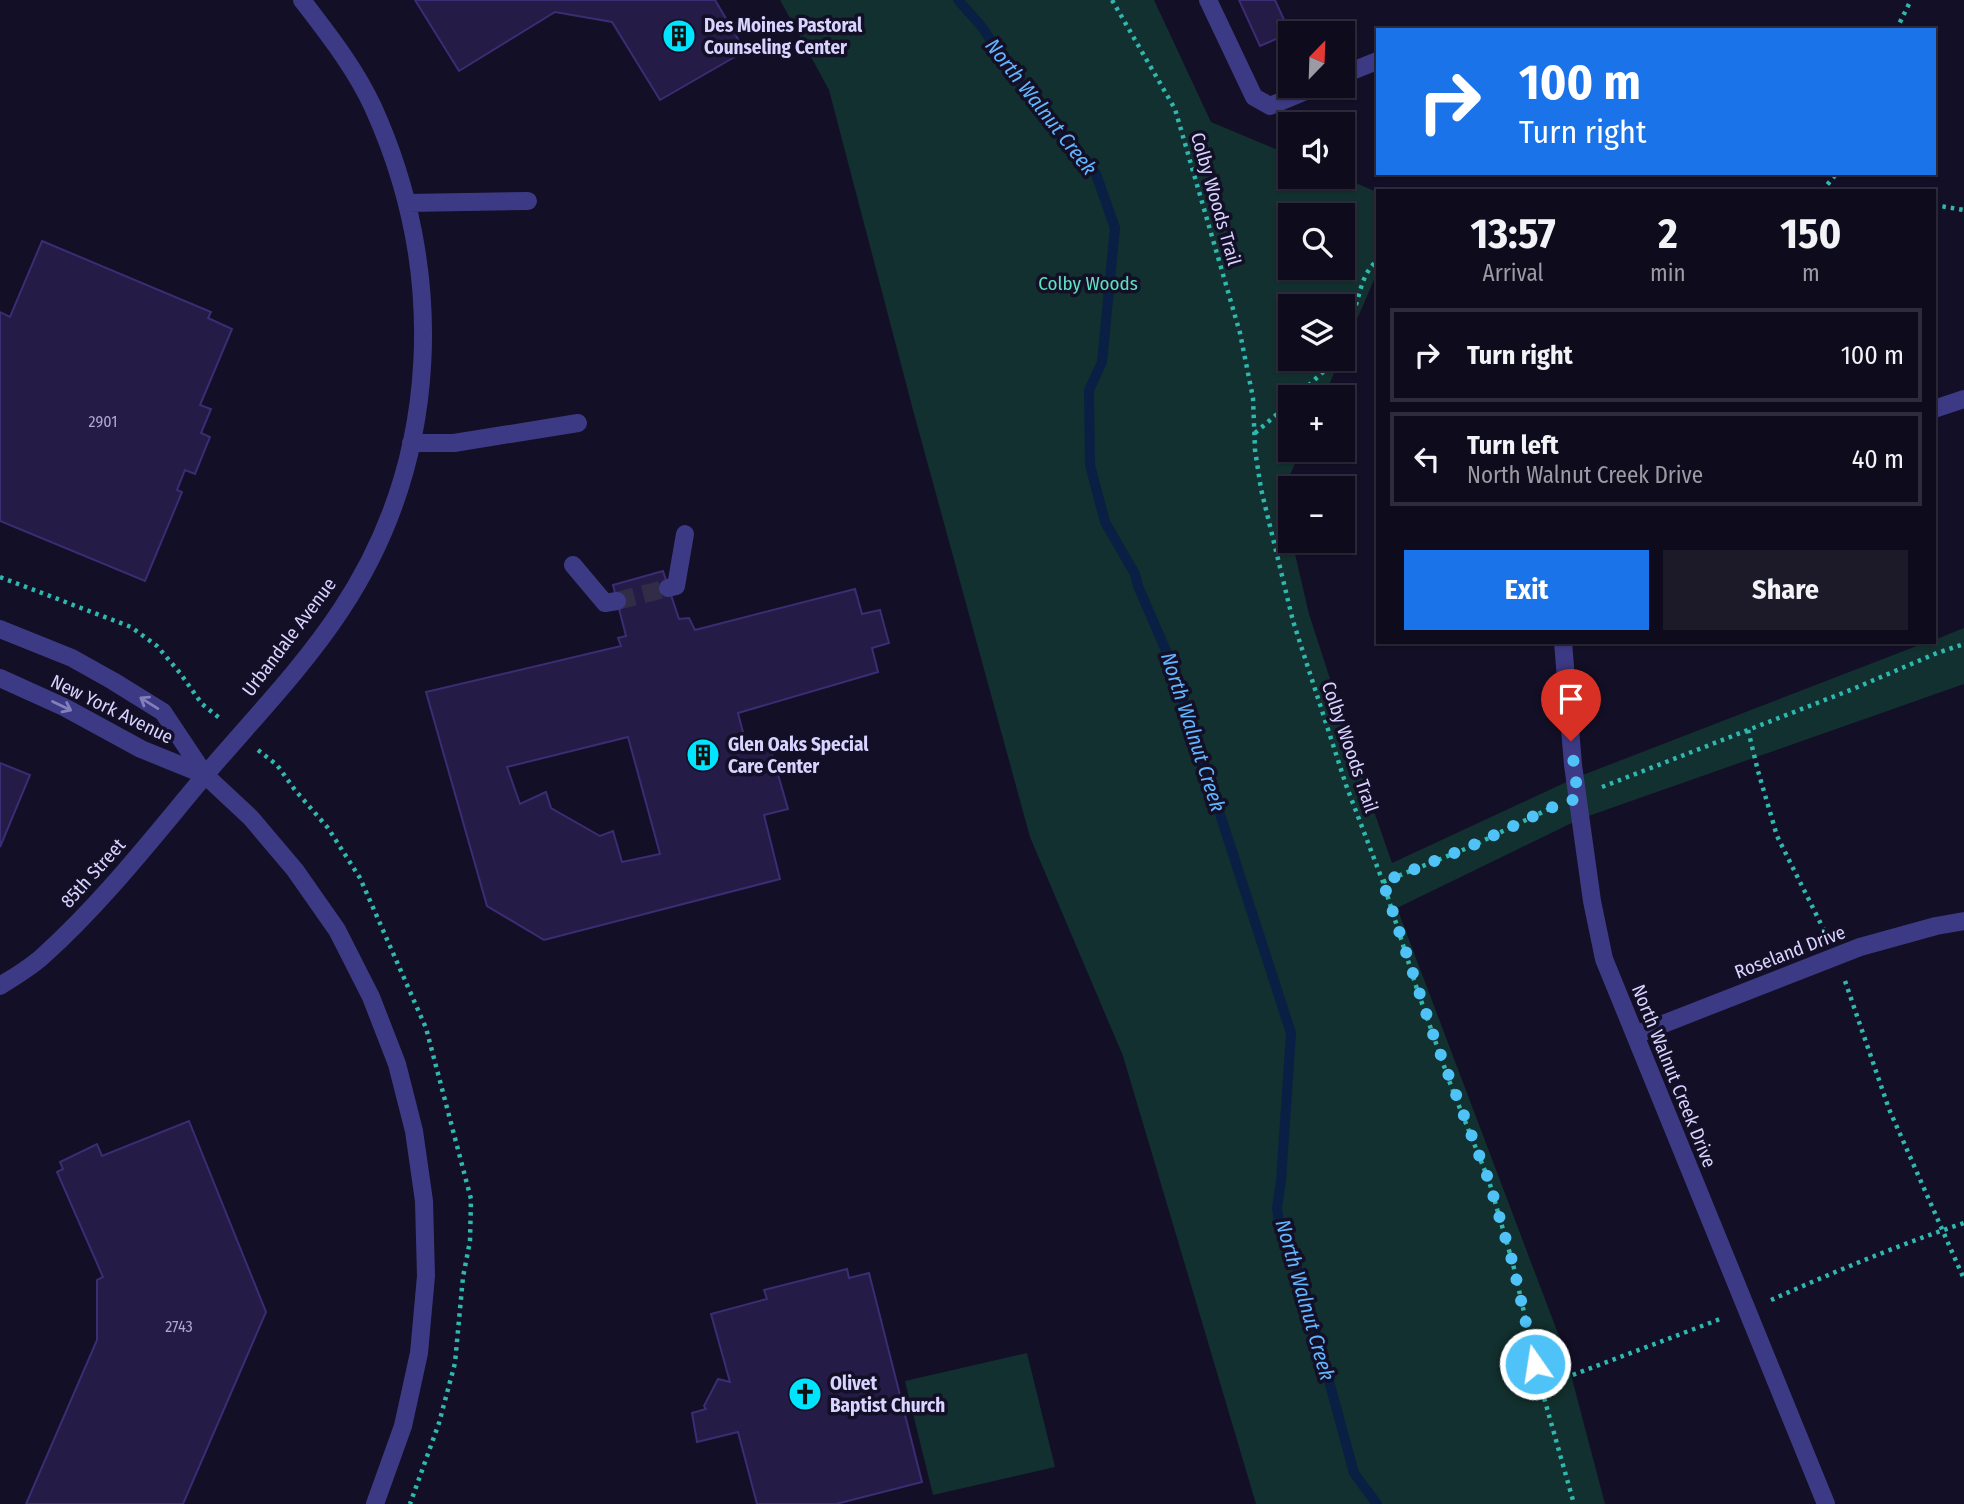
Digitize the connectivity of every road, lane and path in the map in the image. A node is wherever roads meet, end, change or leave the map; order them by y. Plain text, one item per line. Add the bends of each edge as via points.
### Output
1 (302, 0) edge
2 (1112, 0) edge
3 (1208, 0) edge
4 (1911, 0) edge
5 (1897, 28) edge
6 (1376, 61) edge
7 (1355, 70) edge
8 (1289, 98) edge
9 (1835, 175) edge
10 (1824, 189) edge
11 (528, 201) dead end
12 (407, 203) junction
13 (1936, 205) edge
14 (1964, 210) edge
15 (1376, 262) edge
16 (1355, 307) edge
17 (1324, 371) edge
18 (1309, 385) edge
19 (1964, 399) edge
20 (1936, 408) edge
21 (1278, 413) edge
22 (578, 423) dead end
23 (1254, 433) junction
24 (411, 443) junction
25 (685, 534) dead end
26 (573, 565) dead end
27 (668, 588) dead end
28 (617, 601) tunnel mouth
29 (0, 629) edge
30 (1563, 644) edge
31 (1964, 644) edge
32 (0, 678) edge
33 (1748, 730) junction
34 (205, 775) junction
35 (1578, 798) junction
36 (1383, 882) junction
37 (1964, 921) edge
38 (1836, 956) junction
39 (0, 986) edge
40 (1635, 1035) junction
41 (1964, 1279) edge
42 (376, 1501) edge
43 (1574, 1504) edge
44 (1826, 1504) edge

1 - 12 street, Urbandale Avenue via 341,50 372,105
2 - 23 path, Colby Woods Trail via 1175,109 1240,333 1253,398
3 - 8 street via 1254,97 1270,106
4 - 5 path
6 - 7 street
9 - 10 path
11 - 12 street
12 - 24 street, Urbandale Avenue via 423,291 424,358
13 - 14 path
15 - 16 path
17 - 18 path
19 - 20 street
21 - 23 path
22 - 24 street via 454,443
23 - 36 path, Colby Woods Trail via 1261,489 1293,621
24 - 34 street, Urbandale Avenue via 373,553 341,610
25 - 27 street via 676,586
26 - 28 street via 605,603
34 -> 29 street, New York Avenue via 163,712 72,659
30 - 35 street, North Walnut Creek Drive
31 - 33 path
32 -> 34 street, New York Avenue via 141,749
33 - 35 path
33 - 38 path via 1777,836
34 - 39 street, 85th Street via 94,906 41,958
34 - 42 street, New York Avenue via 251,818 337,930 371,997 397,1065 414,1131 424,1201 426,1276 419,1353 403,1426
35 - 36 path
35 - 40 street, North Walnut Creek Drive via 1604,959
36 - 43 path, Colby Woods Trail via 1447,1074 1489,1181
37 - 38 street, Roseland Drive
38 - 40 street, Roseland Drive
38 - 41 path via 1889,1109
40 - 44 street, North Walnut Creek Drive

